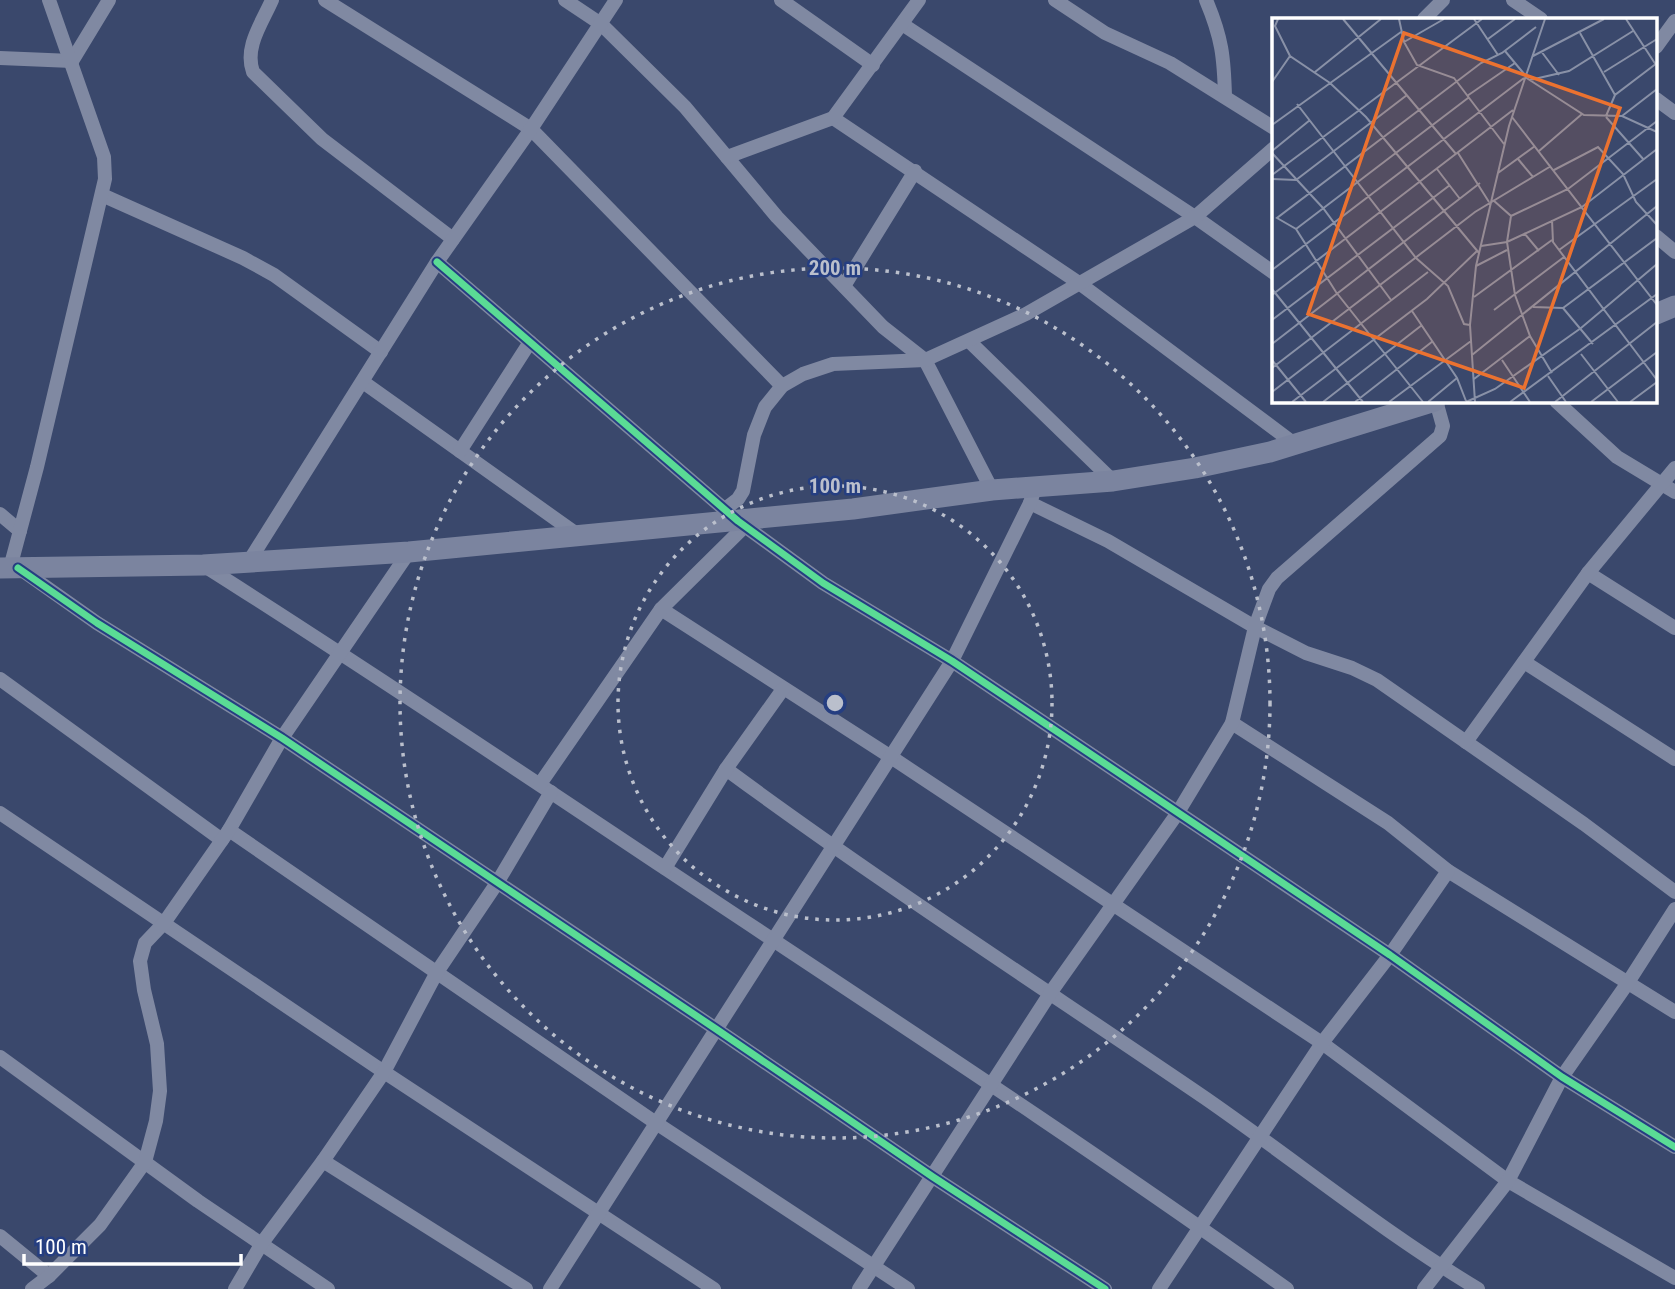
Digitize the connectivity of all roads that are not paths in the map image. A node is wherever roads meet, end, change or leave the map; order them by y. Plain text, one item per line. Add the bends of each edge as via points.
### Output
1 (48, 0) edge
2 (109, 0) edge
3 (272, 0) edge
4 (325, 0) edge
5 (565, 0) edge
6 (615, 0) edge
7 (781, 0) edge
8 (919, 0) edge
9 (1055, 0) edge
10 (1206, 0) edge
11 (1443, 0) edge
12 (1513, 0) edge
13 (1424, 18) edge
14 (1540, 18) edge
15 (1675, 21) edge
16 (601, 24) junction
17 (902, 24) junction
18 (1658, 44) edge
19 (0, 58) edge
20 (72, 61) junction
21 (873, 65) junction
22 (1225, 97) junction
23 (1658, 100) edge
24 (1675, 113) edge
25 (833, 118) junction
26 (1272, 127) edge
27 (531, 129) junction
28 (1272, 150) edge
29 (727, 157) junction
30 (915, 172) junction
31 (102, 195) junction
32 (1195, 217) junction
33 (1658, 238) edge
34 (453, 239) junction
35 (1675, 252) edge
36 (437, 262) junction
37 (1272, 272) edge
38 (1079, 283) junction
39 (844, 286) junction
40 (1675, 306) edge
41 (1658, 313) edge
42 (969, 341) junction
43 (530, 342) junction
44 (381, 352) junction
45 (925, 360) junction
46 (363, 382) junction
47 (782, 386) junction
48 (1433, 402) edge
49 (1436, 402) edge
50 (1557, 402) edge
51 (1296, 445) junction
52 (460, 451) junction
53 (1675, 468) edge
54 (1113, 481) junction
55 (1669, 488) edge
56 (992, 490) junction
57 (1032, 496) junction
58 (0, 514) edge
59 (736, 519) junction
60 (20, 531) junction
61 (578, 535) junction
62 (410, 552) junction
63 (248, 563) junction
64 (203, 565) junction
65 (9, 568) edge
66 (1588, 573) junction
67 (661, 609) junction
68 (1255, 627) junction
69 (1675, 628) edge
70 (342, 652) junction
71 (952, 661) junction
72 (1524, 662) junction
73 (0, 680) edge
74 (783, 688) junction
75 (1232, 723) junction
76 (282, 738) junction
77 (1466, 742) junction
78 (891, 758) junction
79 (1675, 759) edge
80 (726, 769) junction
81 (545, 788) junction
82 (0, 813) edge
83 (1177, 814) junction
84 (225, 835) junction
85 (833, 848) junction
86 (665, 868) junction
87 (1448, 871) junction
88 (497, 883) junction
89 (1675, 892) edge
90 (1112, 905) junction
91 (1675, 909) edge
92 (164, 923) junction
93 (774, 939) junction
94 (1390, 955) junction
95 (437, 972) junction
96 (1627, 984) junction
97 (1051, 992) junction
98 (1675, 1012) edge
99 (716, 1028) junction
100 (1322, 1043) junction
101 (0, 1057) edge
102 (384, 1072) junction
103 (1562, 1077) junction
104 (992, 1085) junction
105 (656, 1123) junction
106 (1260, 1136) junction
107 (1675, 1147) edge
108 (323, 1161) junction
109 (145, 1162) junction
110 (933, 1177) junction
111 (1508, 1181) junction
112 (599, 1212) junction
113 (1200, 1227) junction
114 (0, 1236) edge
115 (262, 1243) junction
116 (874, 1267) junction
117 (1441, 1267) junction
118 (49, 1276) junction
119 (1675, 1278) edge
120 (32, 1289) edge
121 (235, 1289) edge
122 (328, 1289) edge
123 (526, 1289) edge
124 (550, 1289) edge
125 (714, 1289) edge
126 (859, 1289) edge
127 (908, 1289) edge
128 (1105, 1289) edge
129 (1159, 1289) edge
130 (1287, 1289) edge
131 (1424, 1289) edge
132 (1478, 1289) edge

1 - 20 street
2 - 20 street
3 - 34 street via 250,49 253,72 322,139
4 - 27 street
5 - 16 street
6 - 16 street
7 - 21 street
8 - 17 street
9 - 22 street via 1105,33 1170,63
10 - 22 street via 1224,53
11 - 13 street
12 - 14 street
15 - 18 street
16 - 27 street
16 - 29 street via 685,107
17 - 21 street
17 - 32 street
19 - 20 street
20 - 31 street via 104,157
21 - 25 street
22 - 26 street
23 - 24 street
25 - 29 street
25 - 30 street
27 - 34 street
27 - 47 street
28 - 32 street
29 - 39 street
30 - 38 street
30 - 39 street
31 - 44 street via 274,275
31 - 60 street
32 - 37 street
32 - 38 street
33 - 35 street
34 - 36 street
36 - 43 street
36 - 44 street
38 - 42 street
38 - 51 street
39 - 45 street via 883,327
40 - 41 main road
42 - 45 street
42 - 54 street
43 - 52 street
43 - 59 street
44 - 46 street
45 - 47 street via 833,363
45 - 56 street
46 - 52 street
46 - 63 street
47 - 59 street via 765,407 754,435
48 - 51 main road
49 - 68 street via 1443,426 1440,436 1277,578
50 - 55 street via 1617,457
51 - 54 main road
52 - 61 street
53 - 55 street
54 - 57 main road
55 - 66 street
56 - 57 main road
56 - 59 main road
57 - 68 street
57 - 71 street
58 - 60 street
59 - 61 main road
59 - 67 street
59 - 71 street via 823,583
60 - 65 street
61 - 62 main road
62 - 63 main road
62 - 70 street
63 - 64 main road
64 - 65 main road
64 - 70 street
65 - 76 street
66 - 69 street
66 - 72 street
67 - 74 street
67 - 81 street
68 - 75 street
68 - 77 street via 1306,653 1377,680
70 - 76 street
70 - 81 street
71 - 78 street
71 - 83 street
72 - 77 street
72 - 79 street
73 - 84 street
74 - 78 street
74 - 80 street
75 - 83 street
75 - 87 street via 1388,822
76 - 84 street
76 - 88 street
77 - 89 street
78 - 85 street
78 - 90 street
80 - 85 street
80 - 86 street
81 - 86 street
81 - 88 street
82 - 92 street
83 - 90 street
83 - 94 street
84 - 92 street
84 - 95 street
85 - 93 street
85 - 97 street
86 - 93 street
87 - 94 street
87 - 96 street
88 - 95 street
88 - 99 street
90 - 97 street
90 - 100 street
91 - 96 street
92 - 102 street
92 - 109 street via 145,943 140,961 157,1044 160,1091
93 - 99 street
93 - 104 street
94 - 100 street
94 - 103 street
95 - 102 street
95 - 105 street
96 - 98 street
96 - 103 street
97 - 104 street
97 - 106 street
99 - 105 street
99 - 110 street
100 - 106 street
100 - 111 street
101 - 109 street
102 - 108 street
102 - 112 street
103 - 107 street
103 - 111 street
104 - 110 street
104 - 113 street
105 - 112 street
105 - 116 street
106 - 113 street
106 - 117 street
108 - 115 street
108 - 123 street
109 - 115 street
109 - 118 street via 100,1224
110 - 116 street
110 - 128 street
111 - 117 street
111 - 119 street
112 - 124 street
112 - 125 street
113 - 129 street
113 - 130 street
114 - 118 street
115 - 121 street
115 - 122 street
116 - 126 street
116 - 127 street
117 - 131 street
117 - 132 street
118 - 120 street

